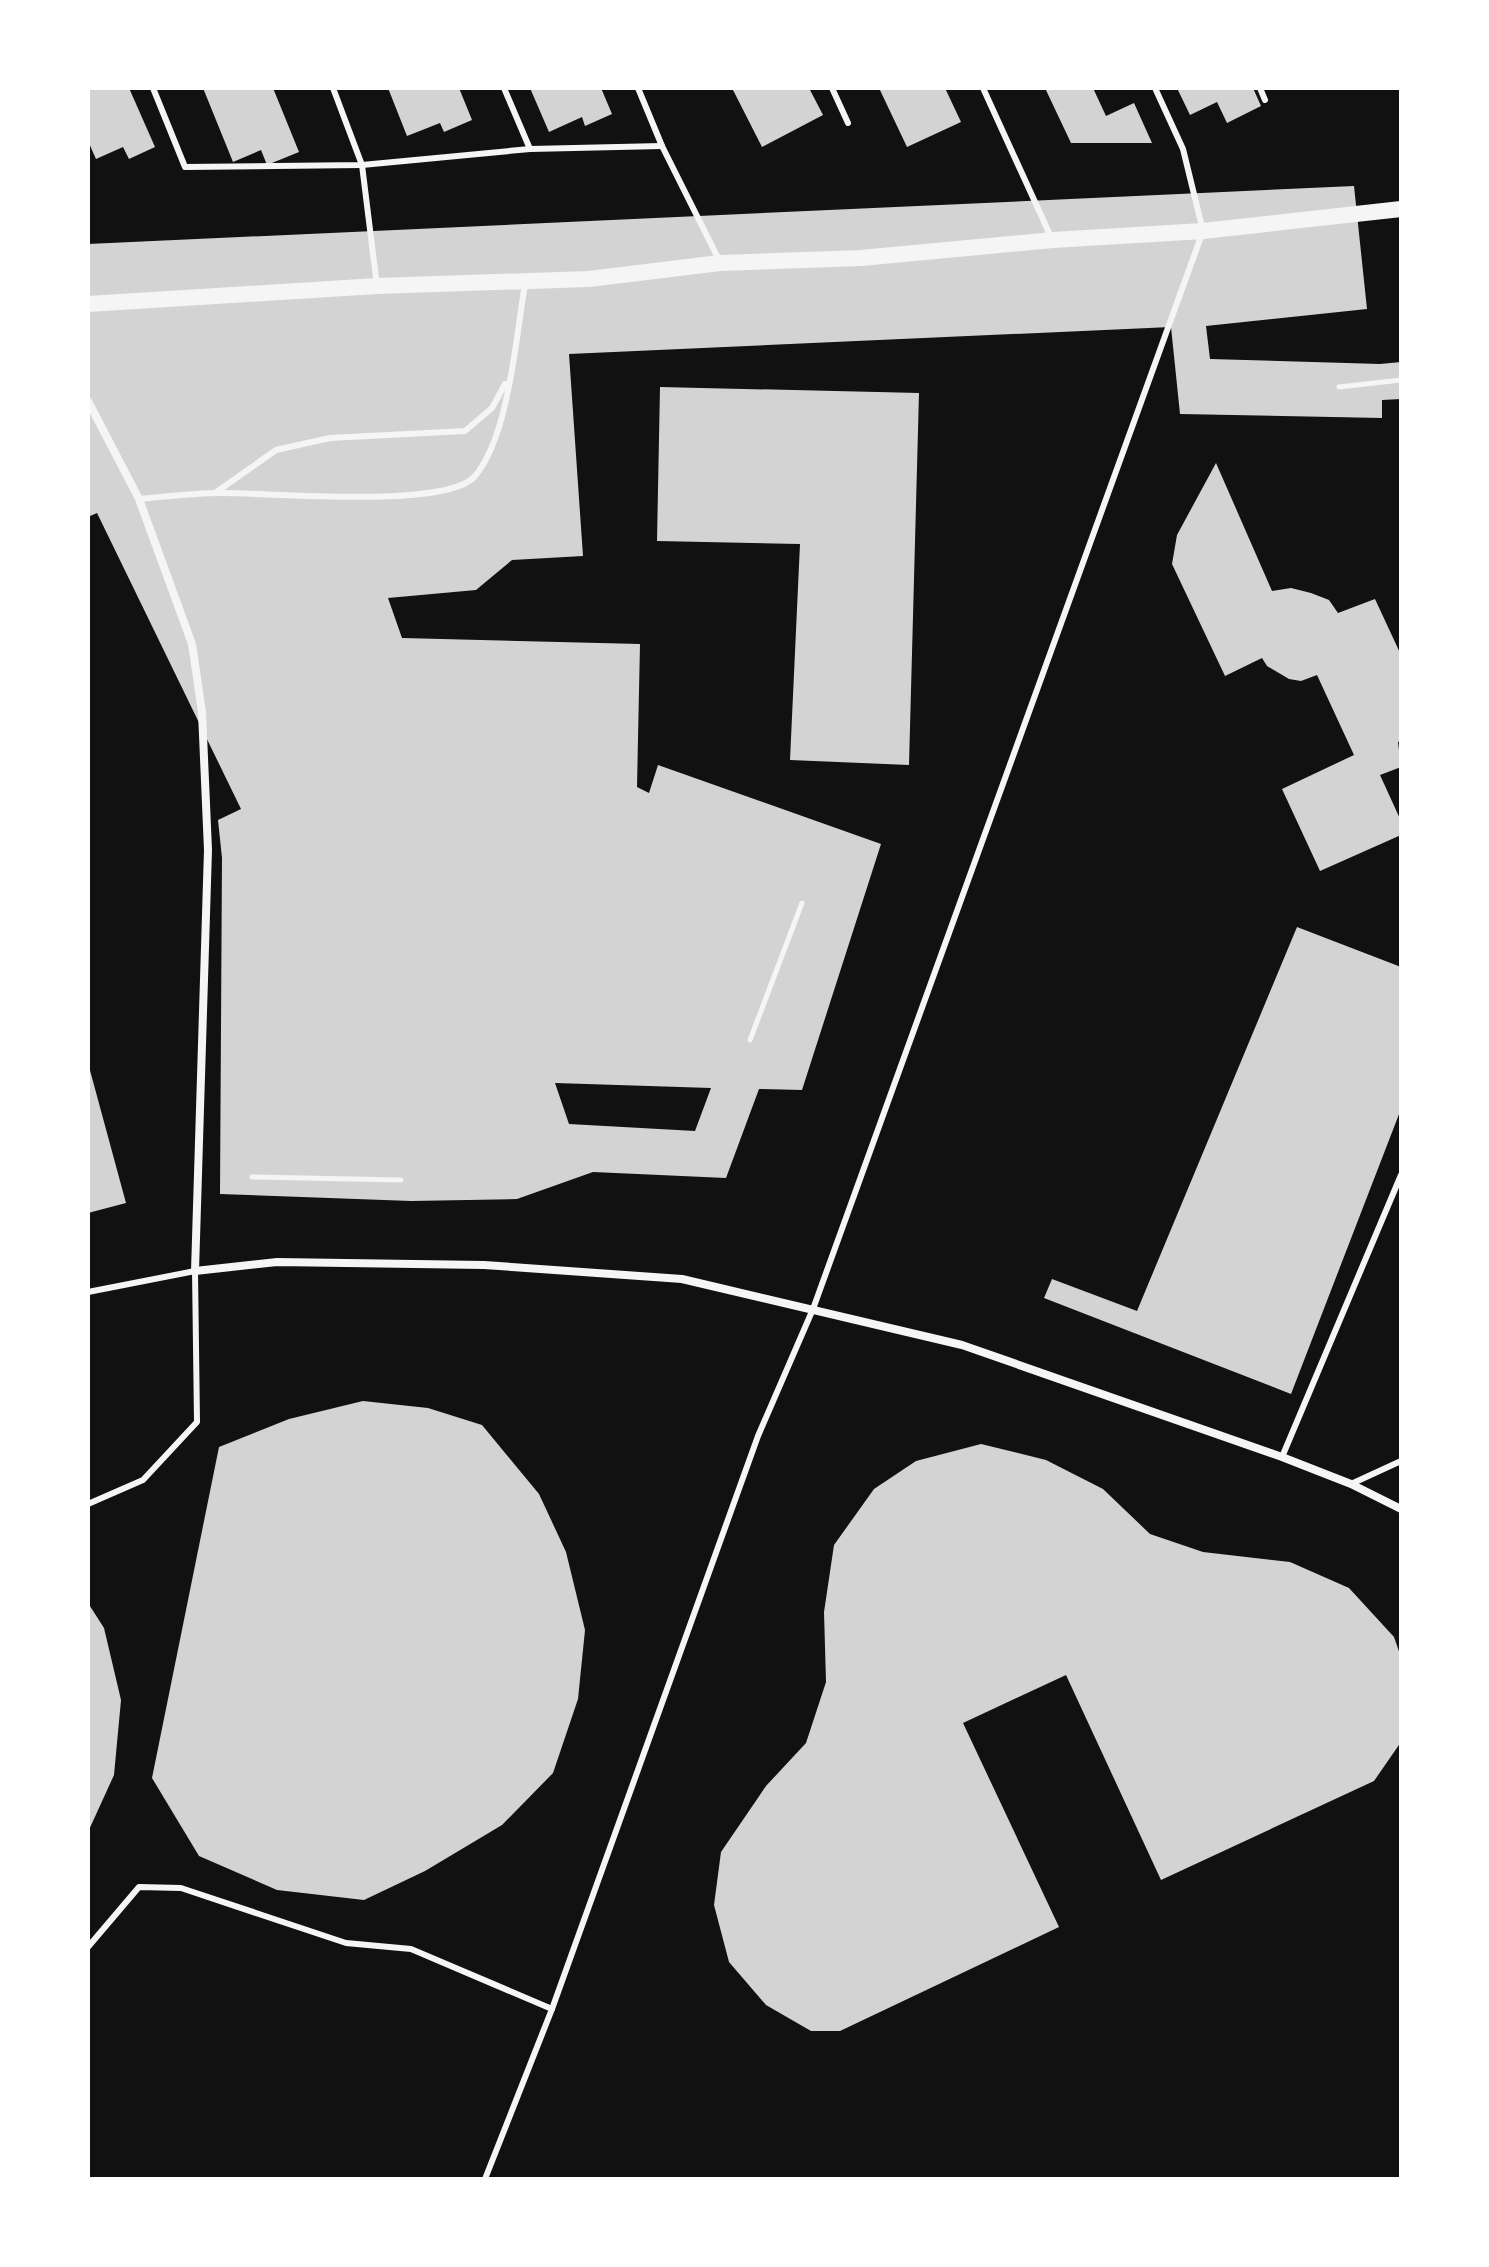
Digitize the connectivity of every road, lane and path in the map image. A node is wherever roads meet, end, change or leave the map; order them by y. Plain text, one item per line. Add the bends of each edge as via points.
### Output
1 (153, 88) edge
2 (333, 88) edge
3 (504, 88) edge
4 (638, 88) edge
5 (832, 88) edge
6 (983, 88) edge
7 (1155, 88) edge
8 (1260, 88) edge
9 (1265, 100) dead end
10 (848, 123) dead end
11 (662, 146) junction
12 (530, 149) junction
13 (362, 165) junction
14 (1401, 209) edge
15 (1203, 231) junction
16 (1053, 240) junction
17 (720, 263) junction
18 (525, 280) junction
19 (377, 286) junction
20 (88, 304) edge
21 (509, 377) junction
22 (1401, 380) edge
23 (1339, 387) dead end
24 (88, 401) edge
25 (215, 493) junction
26 (139, 499) junction
27 (802, 903) dead end
28 (750, 1040) dead end
29 (1401, 1175) edge
30 (252, 1177) dead end
31 (401, 1180) dead end
32 (195, 1271) junction
33 (88, 1292) edge
34 (813, 1309) junction
35 (1282, 1457) junction
36 (1401, 1461) edge
37 (1351, 1484) junction
38 (88, 1504) edge
39 (1401, 1509) edge
40 (88, 1947) edge
41 (552, 2009) junction
42 (485, 2179) edge

1 - 13 lane via 185,167
2 - 13 lane
3 - 12 lane
4 - 11 lane
5 - 10 lane
6 - 16 lane
7 - 15 lane via 1183,149
8 - 9 lane
11 - 12 lane
11 - 17 lane
12 - 13 lane
13 - 19 lane
14 - 15 main road
15 - 16 main road
15 - 34 lane
16 - 17 main road via 861,258
17 - 18 main road via 589,279
18 - 19 main road
18 - 21 lane
19 - 20 main road
21 - 25 lane via 492,408 465,431 330,438 276,450
21 - 25 lane via 497,436 474,478 456,486 414,496
22 - 23 path
24 - 26 street
25 - 26 lane
26 - 32 street via 192,644 202,712 208,850
27 - 28 path
29 - 35 lane
30 - 31 path
32 - 33 lane
32 - 34 street via 277,1262 484,1265 682,1279
32 - 38 lane via 197,1422 143,1480
34 - 35 street via 962,1345
34 - 41 lane via 758,1436
35 - 37 street
36 - 37 lane
37 - 39 street
40 - 41 lane via 139,1887 181,1888 346,1943 411,1949
41 - 42 lane

